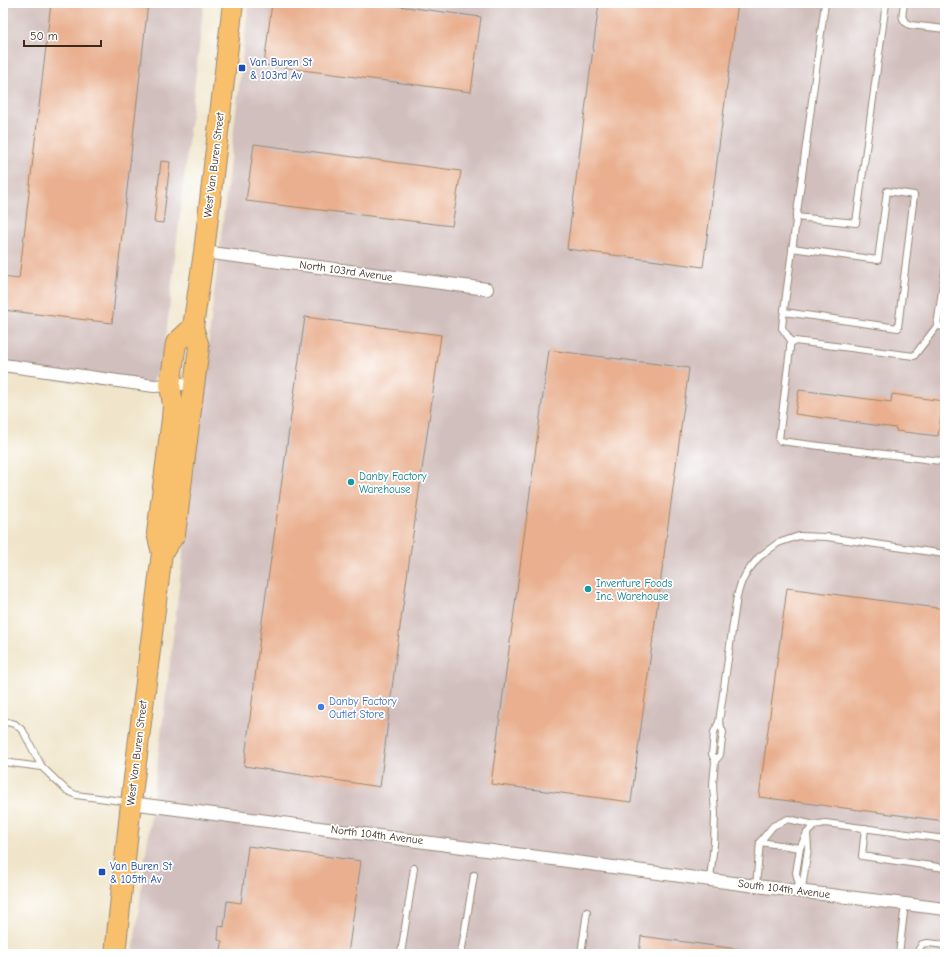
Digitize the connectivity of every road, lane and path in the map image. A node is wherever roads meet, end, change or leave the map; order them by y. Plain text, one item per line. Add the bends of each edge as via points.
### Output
1 (233, 3) edge
2 (825, 3) edge
3 (886, 3) edge
4 (904, 3) edge
5 (945, 29) edge
6 (796, 217) junction
7 (792, 248) junction
8 (204, 252) junction
9 (945, 270) edge
10 (488, 289) dead end
11 (784, 312) junction
12 (937, 326) junction
13 (193, 327) junction
14 (945, 327) edge
15 (792, 342) junction
16 (3, 365) edge
17 (194, 383) junction
18 (170, 385) junction
19 (945, 460) edge
20 (182, 482) junction
21 (162, 553) junction
22 (945, 554) edge
23 (3, 721) edge
24 (3, 762) edge
25 (42, 768) junction
26 (131, 803) junction
27 (815, 825) junction
28 (865, 828) junction
29 (807, 833) junction
30 (945, 838) edge
31 (760, 842) junction
32 (800, 848) junction
33 (414, 868) dead end
34 (624, 868) joint
35 (945, 868) edge
36 (474, 875) dead end
37 (710, 879) junction
38 (756, 886) junction
39 (801, 892) junction
40 (905, 904) junction
41 (945, 909) edge
42 (587, 912) dead end
43 (945, 945) edge
44 (115, 954) edge
45 (401, 954) edge
46 (461, 954) edge
47 (581, 954) edge
48 (899, 954) edge
49 (916, 954) edge

1 - 8 main road, West Van Buren Street
2 - 6 lane
3 - 6 lane via 856,222
4 - 5 lane via 902,18 905,22
6 - 7 lane
7 - 11 lane
7 - 11 lane via 878,260 887,191 914,195 898,328
8 - 10 street, North 103rd Avenue
8 - 13 main road, West Van Buren Street
9 - 12 lane
11 - 15 lane via 782,328
12 - 14 lane
12 - 15 lane via 914,356
13 - 17 main road, West Van Buren Street via 199,347
13 - 18 main road, West Van Buren Street via 176,343
15 - 19 lane via 780,424 780,441
16 - 18 street via 154,386
17 - 18 street
17 - 20 main road, West Van Buren Street
18 - 20 main road via 182,418 176,469
18 - 21 main road, West Van Buren Street via 172,419 157,533
20 - 21 main road, West Van Buren Street via 175,534
21 - 26 main road, West Van Buren Street
22 - 37 lane via 827,537 799,536 778,544 759,557 747,572 737,596 719,722 723,732 720,755 715,761 714,844
23 - 25 lane via 15,724 23,731
24 - 25 lane
25 - 26 lane via 66,790 76,795
26 - 34 street, North 104th Avenue
26 - 44 main road, West Van Buren Street
27 - 28 lane via 825,823
27 - 29 lane
27 - 31 lane via 788,819 773,826
28 - 30 lane
28 - 35 lane via 862,856
29 - 32 lane
29 - 39 lane via 808,848
31 - 32 lane
31 - 38 lane
32 - 39 lane via 796,873
33 - 45 lane
34 - 37 street, South 104th Avenue
36 - 46 lane
37 - 38 street, South 104th Avenue
38 - 39 street, South 104th Avenue
39 - 40 street, South 104th Avenue
40 - 41 street, South 104th Avenue
40 - 48 lane
42 - 47 lane
43 - 49 lane via 922,944

